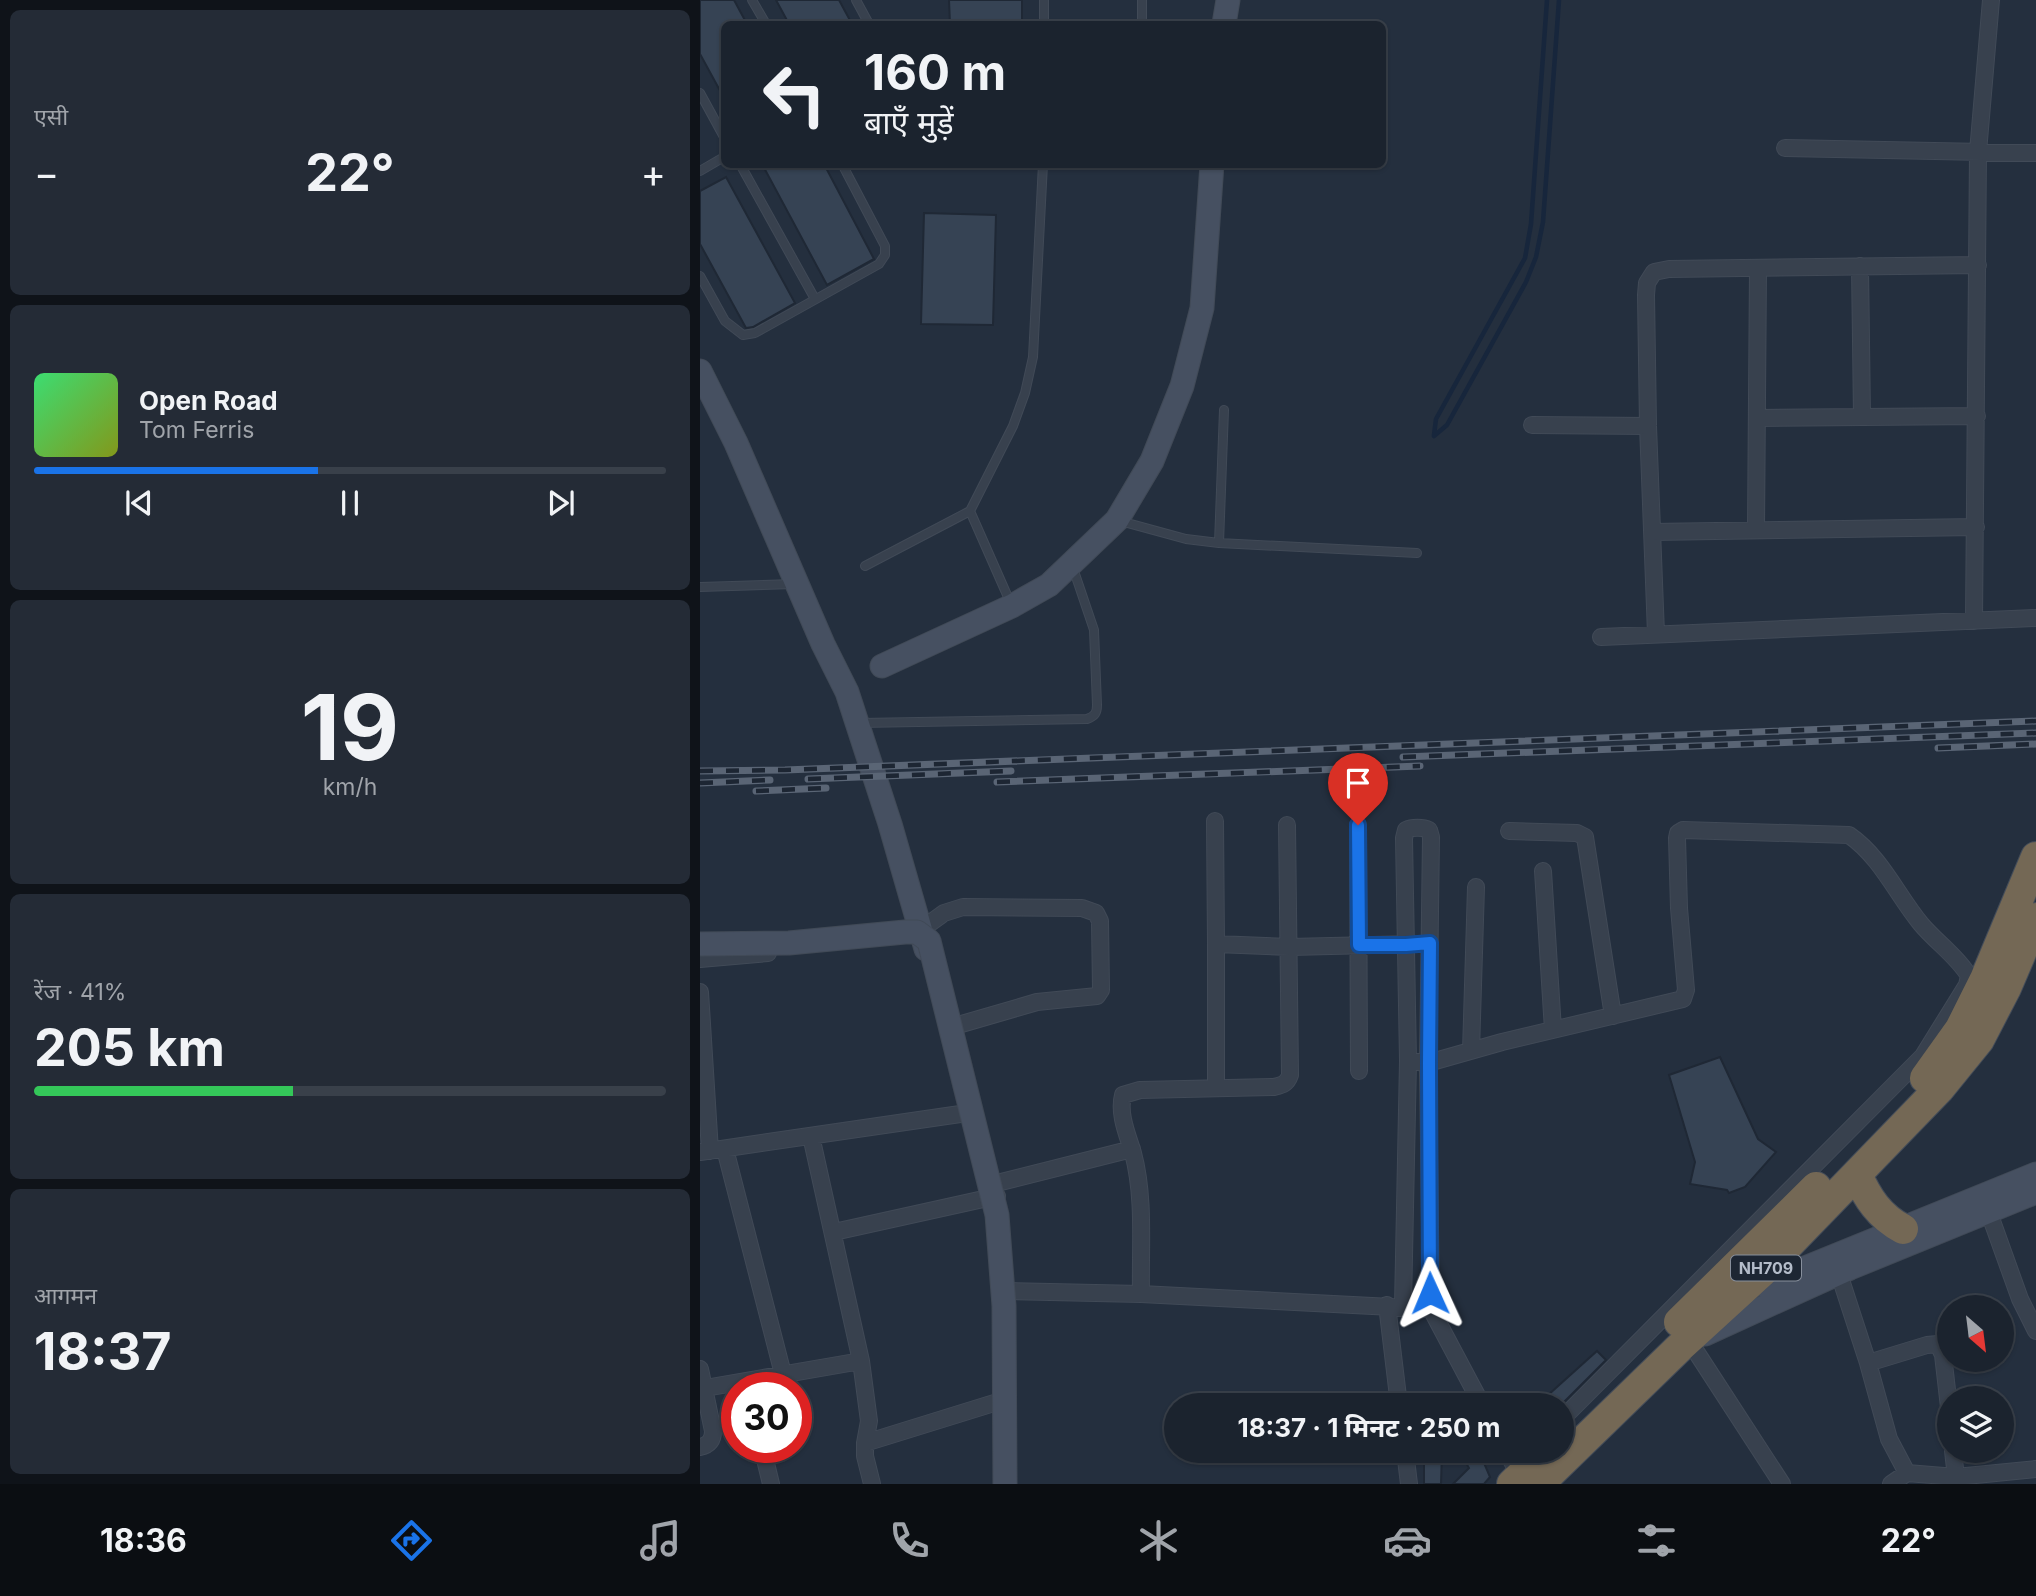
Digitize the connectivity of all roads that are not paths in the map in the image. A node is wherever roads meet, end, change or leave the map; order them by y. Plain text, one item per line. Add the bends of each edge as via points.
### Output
1 (752, 0) edge
2 (856, 0) edge
3 (1044, 0) edge
4 (1142, 0) edge
5 (1227, 0) edge
6 (1991, 0) edge
7 (764, 21) edge
8 (867, 21) edge
9 (1044, 21) edge
10 (1142, 21) edge
11 (1224, 21) edge
12 (700, 93) edge
13 (721, 132) edge
14 (1785, 148) dead end
15 (1978, 152) junction
16 (2036, 153) edge
17 (721, 159) edge
18 (742, 168) edge
19 (844, 168) edge
20 (1043, 168) edge
21 (1212, 168) edge
22 (700, 171) edge
23 (1978, 265) junction
24 (1860, 267) junction
25 (1758, 268) junction
26 (700, 276) edge
27 (815, 299) junction
28 (700, 371) edge
29 (1224, 410) dead end
30 (1977, 416) junction
31 (1862, 417) junction
32 (1757, 418) junction
33 (1532, 425) dead end
34 (1648, 425) junction
35 (970, 511) junction
36 (1117, 520) junction
37 (1976, 527) junction
38 (1756, 529) junction
39 (1652, 532) junction
40 (1219, 543) junction
41 (1417, 553) dead end
42 (1072, 565) junction
43 (865, 566) dead end
44 (797, 584) junction
45 (700, 587) edge
46 (1012, 606) junction
47 (2036, 618) edge
48 (1974, 621) junction
49 (1656, 635) junction
50 (1601, 637) dead end
51 (882, 666) dead end
52 (858, 723) junction
53 (1215, 821) dead end
54 (1287, 825) dead end
55 (1358, 825) dead end
56 (1509, 831) dead end
57 (2036, 857) edge
58 (1543, 871) dead end
59 (1476, 887) dead end
60 (2036, 918) edge
61 (920, 932) junction
62 (1430, 943) junction
63 (700, 944) edge
64 (1216, 944) junction
65 (1359, 945) junction
66 (1406, 945) junction
67 (1290, 947) junction
68 (700, 959) edge
69 (700, 992) edge
70 (1613, 1016) junction
71 (951, 1027) junction
72 (1553, 1030) junction
73 (1970, 1034) junction
74 (1471, 1051) junction
75 (1408, 1061) junction
76 (1429, 1063) junction
77 (1359, 1070) dead end
78 (1216, 1087) junction
79 (974, 1112) junction
80 (811, 1136) junction
81 (1132, 1149) junction
82 (712, 1151) edge
83 (1857, 1174) junction
84 (2036, 1174) edge
85 (995, 1190) junction
86 (2036, 1192) edge
87 (2036, 1200) edge
88 (1992, 1221) junction
89 (1903, 1229) junction
90 (834, 1232) junction
91 (1841, 1280) junction
92 (1759, 1282) junction
93 (1008, 1291) junction
94 (1140, 1294) junction
95 (1395, 1306) junction
96 (1431, 1309) junction
97 (2036, 1331) edge
98 (1687, 1349) junction
99 (861, 1361) junction
100 (1868, 1363) junction
101 (700, 1369) edge
102 (782, 1372) edge
103 (795, 1372) edge
104 (1947, 1386) edge
105 (721, 1387) edge
106 (705, 1388) junction
107 (1399, 1393) edge
108 (1476, 1393) edge
109 (1007, 1399) junction
110 (1574, 1407) edge
111 (1574, 1438) edge
112 (1574, 1438) edge
113 (865, 1443) junction
114 (700, 1447) edge
115 (766, 1463) edge
116 (1406, 1463) edge
117 (1954, 1463) edge
118 (2036, 1469) edge
119 (1907, 1473) junction
120 (1956, 1477) junction
121 (771, 1484) edge
122 (872, 1484) edge
123 (1006, 1484) edge
124 (1409, 1484) edge
125 (1782, 1484) edge
126 (1891, 1484) edge

1 - 7 lane
2 - 8 lane
3 - 9 lane
4 - 10 lane
5 - 11 street
6 - 15 street
12 - 13 lane
14 - 15 street
15 - 16 street
15 - 23 street
17 - 22 lane
18 - 27 lane
19 - 27 lane via 881,236 885,255 879,264
20 - 35 lane via 1033,357 1013,426
21 - 36 street via 1202,308 1182,386 1152,461
23 - 24 street
23 - 30 street
24 - 25 street
24 - 31 street
25 - 32 street
25 - 34 street via 1654,272 1646,295
26 - 27 lane via 725,321 743,335 755,333
28 - 44 street
29 - 40 lane
30 - 31 street
30 - 37 street
31 - 32 street
32 - 38 street
33 - 34 street
34 - 39 street
35 - 43 lane
35 - 46 lane
36 - 40 lane
36 - 42 street
37 - 38 street
37 - 48 street
38 - 39 street
39 - 49 street
40 - 41 lane
42 - 46 street via 1049,585
42 - 52 lane via 1094,630 1094,716
44 - 45 lane
44 - 52 street
46 - 51 street
47 - 48 street
48 - 49 street
49 - 50 street
52 - 61 street
53 - 64 street
54 - 67 street
55 - 65 street
56 - 70 street via 1577,832 1585,837
57 - 73 highway, NH709 via 1985,979
58 - 72 street
59 - 74 street
60 - 73 highway, NH709 via 2006,988
61 - 68 street via 874,943
61 - 71 street
61 - 71 street via 944,913 963,907 1082,908 1096,914 1100,922 1101,990 1097,996 1037,1002
62 - 66 street
62 - 66 street via 1430,833 1425,828 1409,828 1404,838
62 - 76 street
63 - 123 street, bridge via 789,943 905,932 917,932 929,941 997,1215 1004,1306
64 - 67 street
64 - 78 street
65 - 66 street
65 - 67 street
65 - 77 street
66 - 75 street
67 - 78 street via 1288,1081 1274,1087
69 - 82 street
70 - 72 street
70 - 110 street via 1678,1002 1685,995 1677,838 1678,833 1690,829 1849,835 1871,855 1921,924 1969,976 1923,1056
71 - 79 street
72 - 74 street
73 - 83 highway, NH709 via 1940,1088
73 - 92 highway, NH709 via 1926,1077
74 - 76 street
75 - 76 street
75 - 95 street
76 - 96 street
78 - 81 street via 1140,1090 1123,1096
79 - 80 street
79 - 85 street
80 - 82 street
80 - 90 street
81 - 85 street
81 - 94 street via 1140,1195
82 - 102 street
83 - 89 highway via 1881,1214
83 - 92 highway, NH709
84 - 89 street
85 - 90 street
85 - 93 street
86 - 92 street
87 - 88 street
88 - 91 street
88 - 97 street
89 - 92 street
90 - 99 street
91 - 98 street
91 - 100 street
92 - 98 highway, NH709
92 - 111 highway, NH709
93 - 94 street
93 - 109 street
94 - 95 street
95 - 96 street
95 - 107 street
96 - 108 street
98 - 112 highway, NH709
98 - 125 street
99 - 103 street
99 - 113 street via 869,1413
100 - 104 street via 1938,1344
100 - 119 street via 1889,1439
101 - 106 street
105 - 106 street
106 - 114 street via 713,1438
109 - 113 street
109 - 123 street
113 - 122 street
115 - 121 street
116 - 124 street
117 - 120 street
118 - 120 street
119 - 120 street
119 - 126 street

